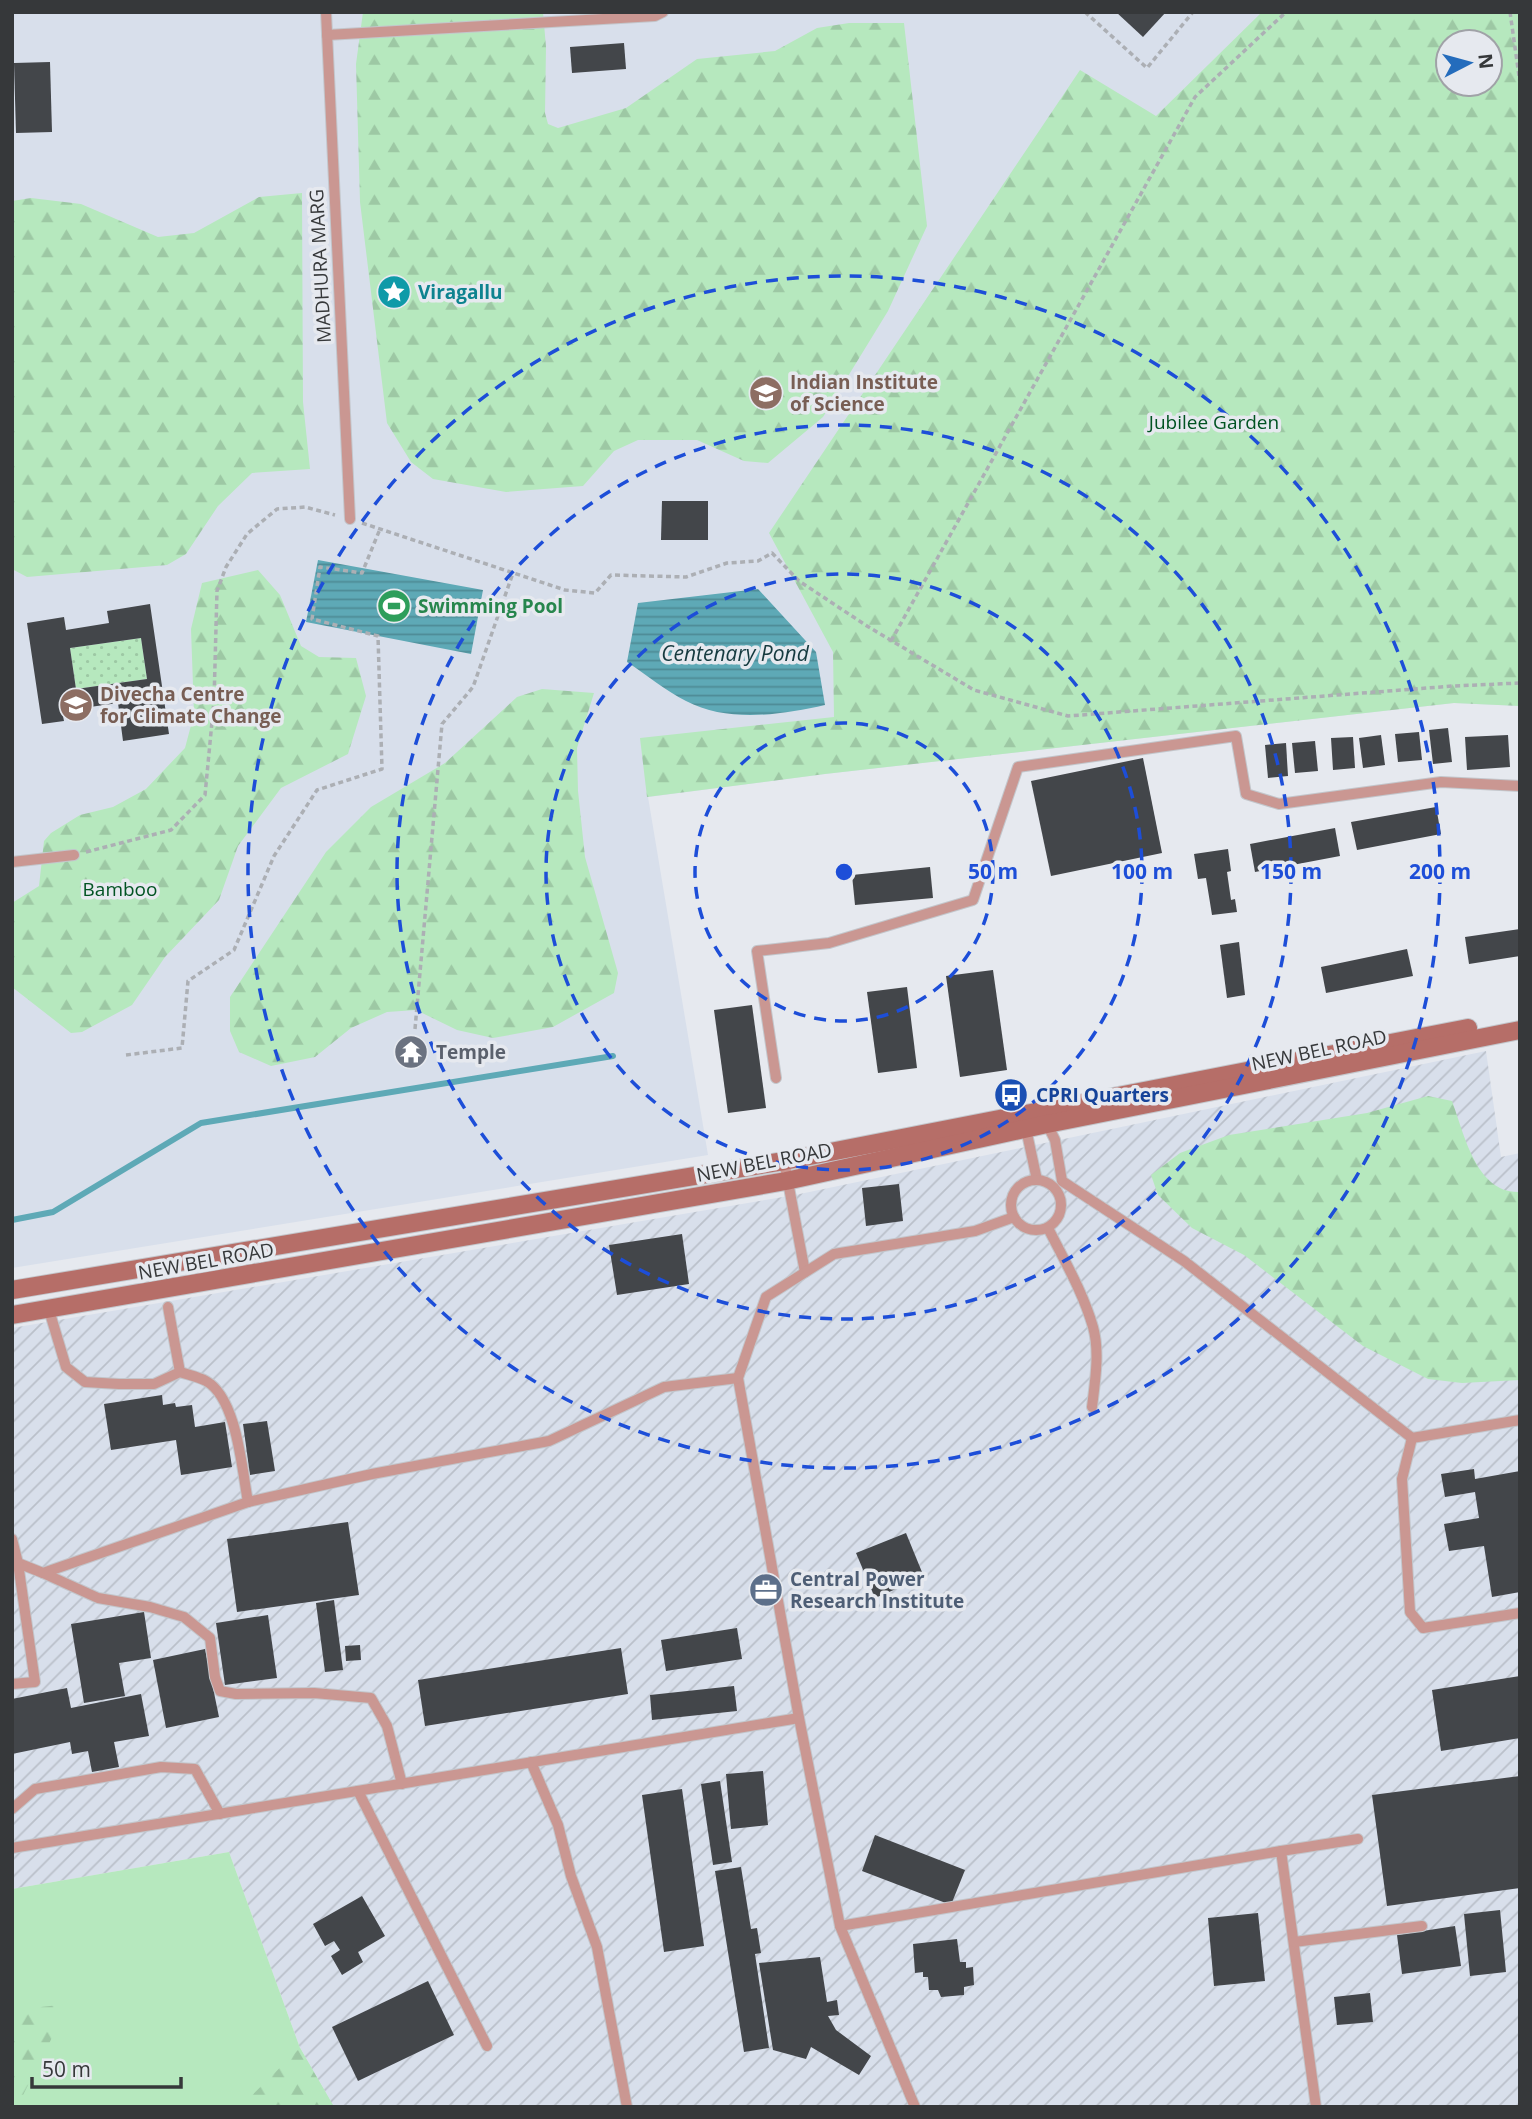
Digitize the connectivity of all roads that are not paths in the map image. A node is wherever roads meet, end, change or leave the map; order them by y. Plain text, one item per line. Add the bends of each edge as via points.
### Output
1 (326, 12) edge
2 (663, 12) edge
3 (327, 35) junction
4 (350, 519) road end
5 (1520, 786) edge
6 (74, 855) road end
7 (12, 862) edge
8 (1520, 1018) edge
9 (1520, 1030) edge
10 (776, 1079) dead end
11 (1047, 1124) junction
12 (1026, 1129) junction
13 (784, 1161) junction
14 (1037, 1180) junction
15 (786, 1181) junction
16 (1014, 1217) junction
17 (1048, 1228) junction
18 (805, 1272) junction
19 (12, 1290) edge
20 (168, 1307) dead end
21 (49, 1310) junction
22 (12, 1315) edge
23 (180, 1373) junction
24 (738, 1378) junction
25 (1092, 1407) dead end
26 (1520, 1420) edge
27 (1412, 1438) junction
28 (248, 1502) junction
29 (12, 1539) edge
30 (19, 1563) junction
31 (43, 1573) junction
32 (1520, 1613) edge
33 (12, 1684) edge
34 (799, 1718) junction
35 (531, 1762) junction
36 (402, 1784) junction
37 (358, 1791) junction
38 (12, 1809) edge
39 (219, 1814) junction
40 (1358, 1839) dead end
41 (12, 1848) edge
42 (1282, 1851) junction
43 (840, 1926) junction
44 (1422, 1926) dead end
45 (1294, 1942) junction
46 (487, 2046) dead end
47 (627, 2107) edge
48 (915, 2107) edge
49 (1316, 2107) edge

1 - 3 lane, MADHURA MARG
2 - 3 lane
3 - 4 lane, MADHURA MARG
5 - 10 lane via 1441,782 1279,804 1246,794 1236,736 1018,767 973,900 829,943 757,951
6 - 7 lane
8 - 13 main road, NEW BEL ROAD
9 - 11 main road, NEW BEL ROAD
11 - 12 main road, NEW BEL ROAD
11 - 27 lane via 1055,1140 1062,1181 1184,1261
12 - 14 lane
12 - 15 main road, NEW BEL ROAD
13 - 15 lane
13 - 19 main road, NEW BEL ROAD
14 - 16 lane via 1015,1192
14 - 17 lane via 1053,1186 1061,1200 1059,1216
15 - 18 lane
15 - 21 main road, NEW BEL ROAD
16 - 17 lane via 1032,1231
16 - 18 lane via 975,1231 834,1254
17 - 25 lane via 1094,1328
18 - 24 lane via 766,1297
20 - 23 lane
21 - 22 main road, NEW BEL ROAD
21 - 23 lane via 66,1367 85,1381 154,1384
23 - 28 lane via 208,1382 222,1396 236,1436
24 - 28 lane via 664,1387 549,1441
24 - 34 lane
26 - 27 lane
27 - 32 lane via 1402,1479 1410,1612 1423,1628
28 - 31 lane
29 - 30 lane
30 - 31 lane
30 - 33 lane via 35,1682
31 - 36 lane via 98,1598 184,1617 210,1638 220,1691 371,1698 387,1726
34 - 35 lane
34 - 43 lane
35 - 36 lane
35 - 47 lane via 558,1825 597,1947
36 - 37 lane
37 - 39 lane
37 - 46 lane
38 - 39 lane via 35,1789 161,1768 195,1769
39 - 41 lane
40 - 42 lane
42 - 43 lane
42 - 45 lane
43 - 48 lane
44 - 45 lane
45 - 49 lane

